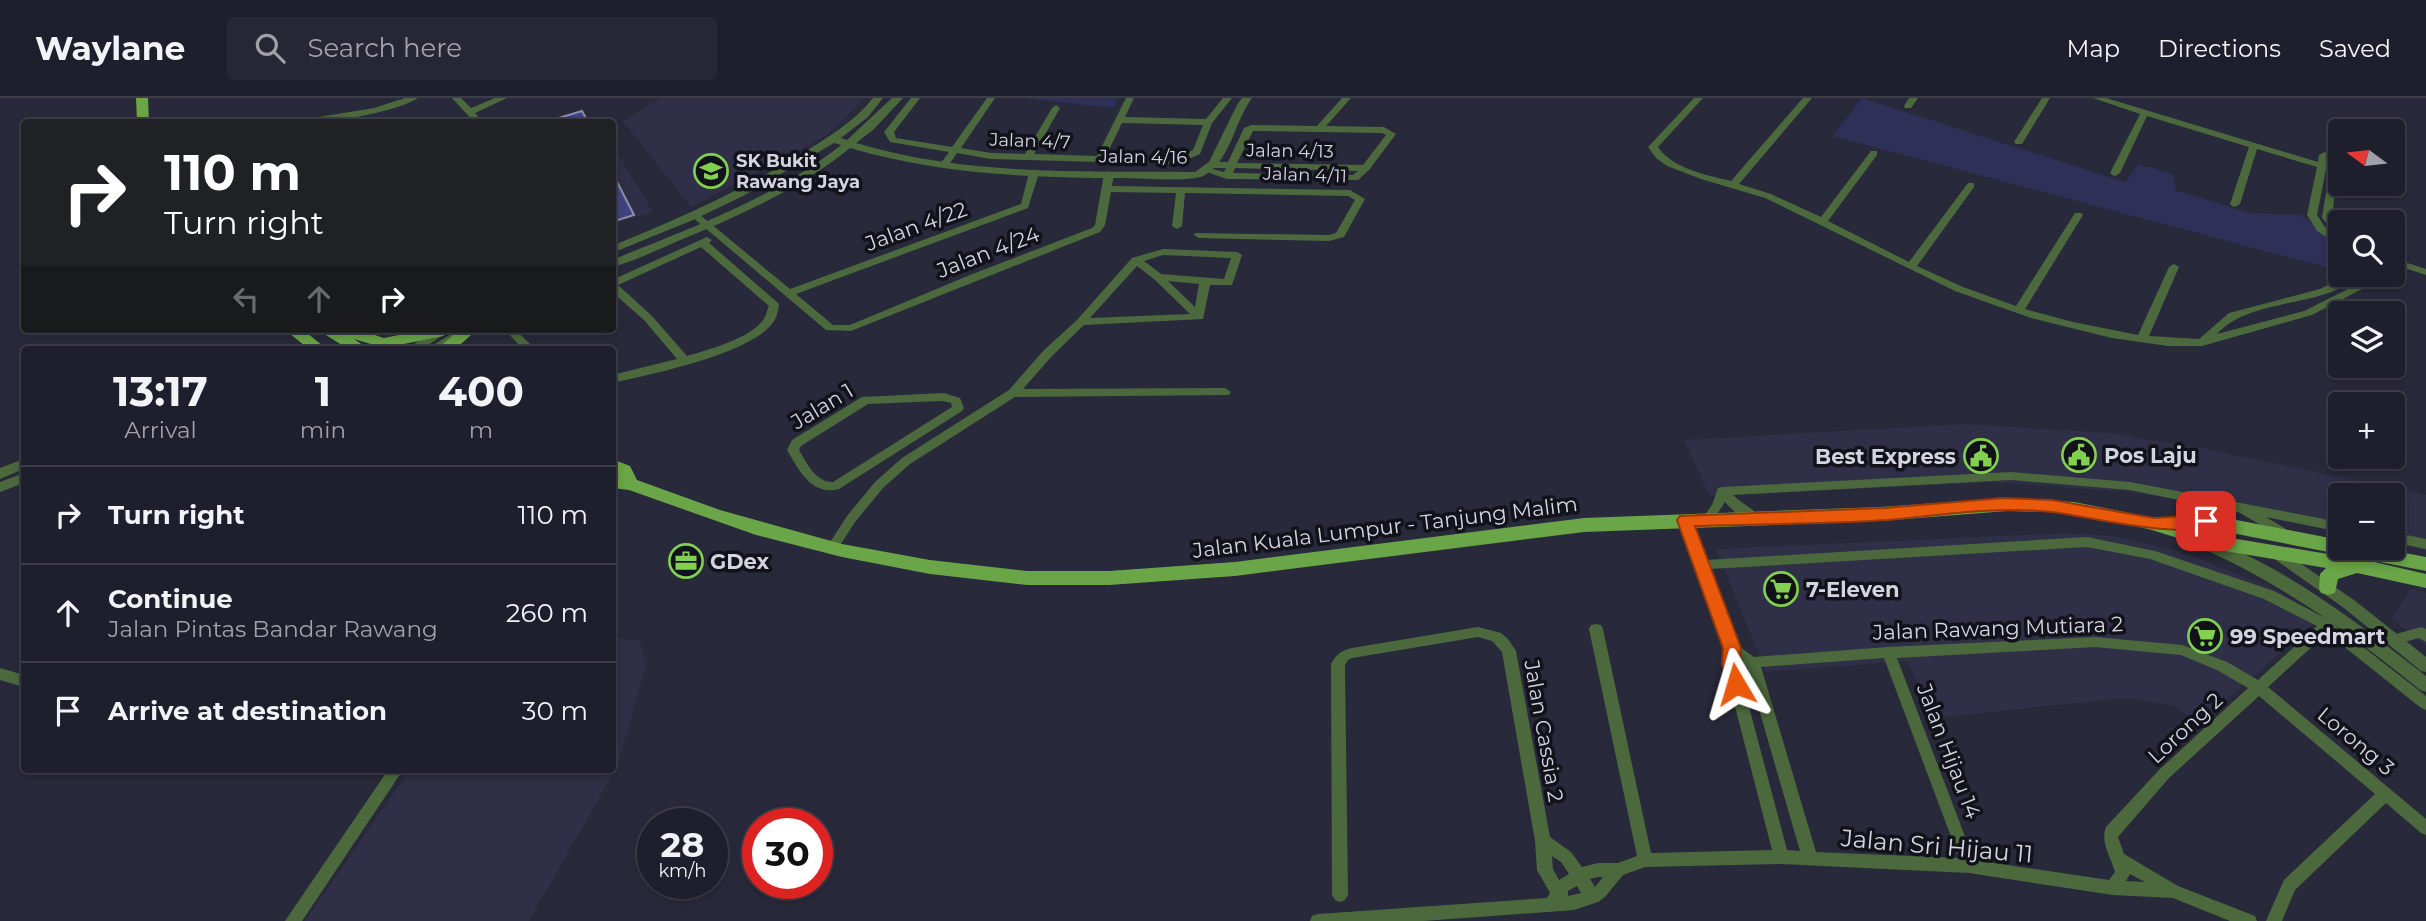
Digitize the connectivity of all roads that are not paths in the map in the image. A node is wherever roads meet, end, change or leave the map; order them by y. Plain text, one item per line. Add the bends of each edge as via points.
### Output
1 (142, 98) edge
2 (414, 98) edge
3 (456, 98) edge
4 (503, 98) edge
5 (878, 98) edge
6 (898, 98) edge
7 (916, 98) edge
8 (991, 98) edge
9 (1130, 98) edge
10 (1228, 98) edge
11 (1247, 98) edge
12 (1347, 98) edge
13 (1699, 98) edge
14 (1808, 98) edge
15 (2046, 98) edge
16 (2097, 98) edge
17 (1056, 108) dead end
18 (469, 112) junction
19 (2145, 112) junction
20 (143, 119) edge
21 (330, 119) edge
22 (476, 119) edge
23 (1119, 120) junction
24 (1208, 122) junction
25 (1320, 128) junction
26 (1384, 130) joint
27 (832, 139) junction
28 (2019, 142) dead end
29 (849, 145) junction
30 (2254, 145) junction
31 (954, 151) junction
32 (1874, 153) dead end
33 (1028, 157) junction
34 (1100, 159) junction
35 (945, 164) junction
36 (2323, 166) junction
37 (1211, 168) junction
38 (1229, 171) junction
39 (1034, 173) junction
40 (2115, 173) dead end
41 (1109, 174) junction
42 (1732, 185) junction
43 (1971, 185) dead end
44 (1107, 189) junction
45 (1181, 190) junction
46 (2235, 204) dead end
47 (2328, 210) edge
48 (2078, 215) dead end
49 (700, 220) junction
50 (1822, 222) junction
51 (1177, 226) dead end
52 (2328, 234) edge
53 (718, 235) junction
54 (1199, 235) dead end
55 (702, 242) junction
56 (616, 249) edge
57 (1136, 260) junction
58 (616, 262) edge
59 (2405, 262) edge
60 (2405, 265) edge
61 (2426, 265) edge
62 (1911, 266) junction
63 (2174, 267) dead end
64 (2426, 272) edge
65 (1158, 277) junction
66 (1205, 281) junction
67 (616, 283) edge
68 (2333, 287) edge
69 (2354, 287) edge
70 (2362, 287) edge
71 (616, 289) edge
72 (2358, 289) junction
73 (790, 293) junction
74 (2263, 307) junction
75 (2020, 310) junction
76 (1199, 317) junction
77 (1081, 321) junction
78 (2282, 321) junction
79 (840, 330) joint
80 (297, 333) edge
81 (331, 333) edge
82 (353, 333) edge
83 (431, 333) edge
84 (440, 333) edge
85 (462, 333) edge
86 (464, 333) edge
87 (515, 333) edge
88 (2143, 339) junction
89 (2202, 342) junction
90 (315, 346) edge
91 (355, 346) edge
92 (417, 346) edge
93 (438, 346) edge
94 (449, 346) edge
95 (527, 346) edge
96 (685, 360) junction
97 (616, 378) edge
98 (1225, 392) dead end
99 (1013, 393) junction
100 (891, 450) junction
101 (906, 461) junction
102 (21, 465) edge
103 (616, 467) edge
104 (0, 474) edge
105 (21, 479) edge
106 (616, 482) edge
107 (631, 484) junction
108 (0, 486) edge
109 (1722, 491) junction
110 (2237, 506) junction
111 (1753, 517) junction
112 (1708, 519) junction
113 (1685, 520) junction
114 (2206, 521) junction
115 (2328, 525) edge
116 (2186, 530) junction
117 (2295, 538) junction
118 (2405, 540) edge
119 (2328, 544) edge
120 (2426, 544) edge
121 (833, 547) junction
122 (2278, 554) junction
123 (2405, 560) edge
124 (2426, 564) edge
125 (1702, 565) junction
126 (2370, 568) junction
127 (2426, 581) edge
128 (2328, 588) junction
129 (2332, 620) junction
130 (2373, 623) junction
131 (1596, 629) dead end
132 (2426, 637) edge
133 (2394, 640) junction
134 (1732, 648) junction
135 (1888, 652) junction
136 (1731, 664) junction
137 (1753, 664) junction
138 (2426, 666) edge
139 (0, 674) edge
140 (21, 680) edge
141 (2426, 685) edge
142 (2258, 687) junction
143 (2426, 704) edge
144 (394, 773) edge
145 (2385, 794) junction
146 (2426, 828) edge
147 (1543, 841) junction
148 (1781, 857) junction
149 (1810, 858) junction
150 (1645, 860) junction
151 (2121, 860) junction
152 (1969, 866) junction
153 (1618, 870) junction
154 (1580, 875) junction
155 (2113, 888) junction
156 (2173, 891) junction
157 (1339, 895) dead end
158 (1593, 897) junction
159 (1558, 900) junction
160 (293, 921) edge
161 (1318, 921) edge
162 (2249, 921) edge
163 (2274, 921) edge

1 - 20 main road
2 - 21 street via 377,113
3 - 18 street
4 - 18 street
5 - 27 street via 860,119
6 - 29 street
7 - 31 street, Jalan 4/7 via 889,131 893,140
8 - 31 street
9 - 23 street
10 - 24 street
11 - 37 street, Jalan 4/16 via 1237,107
12 - 25 street
13 - 42 street via 1658,140 1654,151 1691,173
14 - 42 street
15 - 28 street
16 - 19 street
17 - 33 street
18 - 22 street
19 - 30 street
19 - 40 street
23 - 24 street
23 - 34 street
24 - 34 street, Jalan 4/7 via 1198,152 1177,161
25 - 26 street
25 - 38 street via 1249,128
26 - 38 street via 1391,138 1355,178
27 - 29 street, Jalan 4/16
27 - 49 street
29 - 35 street, Jalan 4/16
29 - 49 street via 777,190
30 - 36 street
30 - 46 street
31 - 33 street, Jalan 4/7
31 - 35 street
32 - 50 street
33 - 34 street, Jalan 4/7
35 - 39 street, Jalan 4/16
36 - 47 street via 2325,155 2336,159
36 - 52 street via 2312,215
37 - 38 street
37 - 41 street, Jalan 4/16 via 1197,175
39 - 41 street, Jalan 4/16
39 - 73 street, Jalan 4/22 via 1025,206
41 - 44 street, Jalan 4/24
42 - 50 street via 1768,196
43 - 62 street
44 - 45 street, Jalan 4/11
44 - 79 street, Jalan 4/24 via 1096,230
45 - 51 street
45 - 54 street, Jalan 4/11 via 1350,193 1360,199 1340,235 1329,238
48 - 75 street
49 - 53 street
49 - 56 street
49 - 58 street
50 - 62 street
53 - 55 street
53 - 73 street
55 - 67 street
55 - 96 street via 774,305 775,312 761,330 731,346
57 - 65 street
57 - 66 street via 1163,252 1237,255 1228,284
57 - 77 street
59 - 61 street
60 - 64 street
62 - 75 street via 1961,290
63 - 88 street
65 - 66 street
65 - 76 street
66 - 76 street
68 - 74 street
69 - 72 street
70 - 72 street
71 - 96 street
72 - 78 street
73 - 79 street via 830,328
74 - 78 street
74 - 89 street via 2221,321
75 - 88 street
76 - 77 street
77 - 99 street
78 - 89 street
80 - 90 main road
81 - 91 main road
82 - 83 main road via 384,343
84 - 92 street
85 - 93 street
86 - 94 main road
87 - 95 street
88 - 89 street
96 - 97 street
98 - 99 street
99 - 101 street
100 - 100 street, Jalan 1 via 839,484 825,487 816,484 793,448 866,400 944,397 959,403 956,410
100 - 101 street
101 - 121 street via 872,494
102 - 104 street
103 - 107 main road, Jalan Kuala Lumpur - Tanjung Malim via 624,470
105 - 108 street
106 - 107 main road, Jalan Kuala Lumpur - Tanjung Malim
107 - 121 main road, Jalan Kuala Lumpur - Tanjung Malim via 743,523
109 - 110 street via 2011,476 2130,486
109 - 111 street
109 - 112 street
110 - 114 street via 2222,519
110 - 115 street
110 - 117 street
111 - 112 main road, Jalan Kuala Lumpur - Tanjung Malim
111 - 116 main road, Jalan Kuala Lumpur - Tanjung Malim via 1919,512 2003,504 2052,506
112 - 113 main road, Jalan Kuala Lumpur - Tanjung Malim
113 - 121 main road, Jalan Kuala Lumpur - Tanjung Malim via 1545,528 1233,569 1132,576 1047,578 974,573
113 - 125 street
114 - 116 main road
114 - 117 main road
116 - 122 main road, Jalan Kuala Lumpur - Tanjung Malim
116 - 129 street via 2285,582
117 - 119 main road
118 - 120 street
122 - 126 main road, Jalan Kuala Lumpur - Tanjung Malim
122 - 128 street
123 - 124 main road
125 - 129 street via 2087,542 2151,554
125 - 134 street
126 - 127 main road
126 - 128 main road via 2333,572 2326,577
128 - 129 street
128 - 130 street
129 - 130 street
129 - 141 street
129 - 142 street, Lorong 2
129 - 143 street
130 - 133 street
131 - 150 street
132 - 133 street via 2421,632
133 - 138 street
134 - 136 street
134 - 137 street
135 - 137 street, Jalan Rawang Mutiara 2
135 - 142 street, Jalan Rawang Mutiara 2 via 2095,642 2146,645 2182,650
135 - 152 street, Jalan Hijau 14
136 - 137 street, Jalan Rawang Mutiara 2
136 - 148 street
137 - 149 street
139 - 140 street
142 - 145 street, Lorong 3
142 - 151 street, Lorong 2 via 2164,774 2111,832
144 - 160 street
145 - 146 street, Lorong 3
145 - 163 street via 2289,885
147 - 154 street via 1566,857
147 - 157 street, Jalan Cassia 2 via 1509,651 1503,641 1478,632 1352,653 1340,660 1338,668
147 - 159 street, Jalan Cassia 2 via 1545,870
148 - 149 street, Jalan Sri Hijau 11
148 - 150 street, Jalan Sri Hijau 11
149 - 152 street, Jalan Sri Hijau 11
150 - 153 street, Jalan Sri Hijau 11
151 - 155 street, Lorong 2 via 2123,873
151 - 156 street, Jalan Sri Hijau 11
152 - 155 street, Jalan Sri Hijau 11
153 - 154 street
153 - 158 street
154 - 158 street
154 - 159 street
155 - 156 street, Jalan Sri Hijau 11
156 - 162 street, Jalan Sri Hijau 11
158 - 159 street
159 - 161 street

